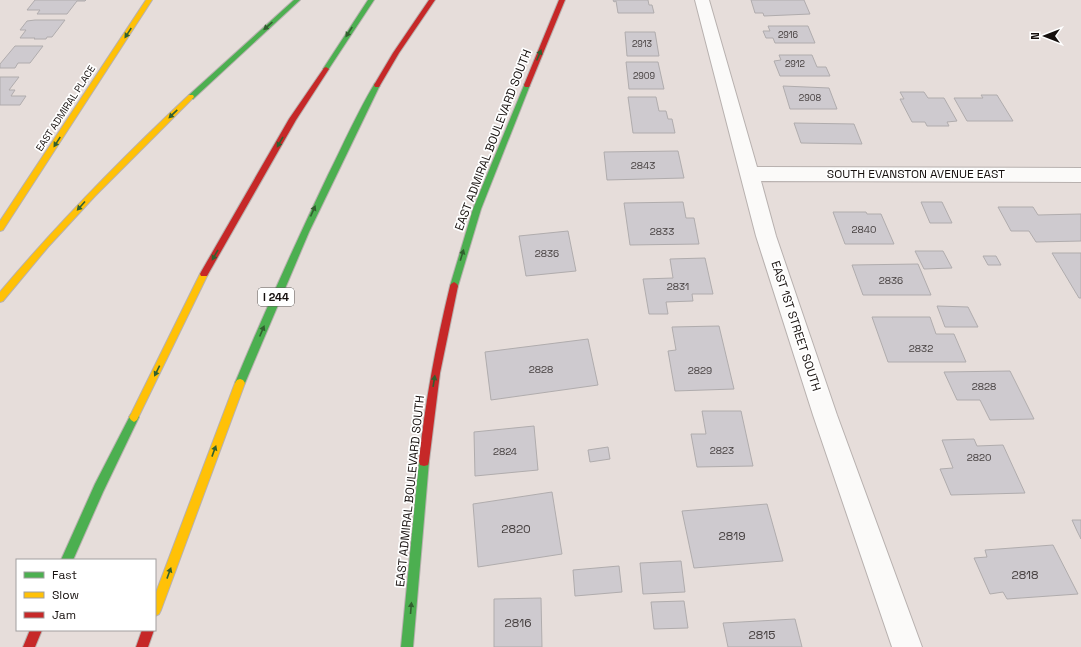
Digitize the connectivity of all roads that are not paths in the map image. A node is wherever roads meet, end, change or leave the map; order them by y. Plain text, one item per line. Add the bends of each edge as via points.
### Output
1 (149, 0) edge
2 (297, 0) edge
3 (371, 0) edge
4 (432, 0) edge
5 (562, 0) edge
6 (702, 0) edge
7 (750, 174) junction
8 (1081, 175) edge
9 (0, 228) edge
10 (0, 298) edge
11 (67, 559) edge
12 (156, 607) edge
13 (36, 631) edge
14 (148, 631) edge
15 (29, 647) edge
16 (142, 647) edge
17 (407, 647) edge
18 (907, 647) edge

1 -> 9 main road, EAST ADMIRAL PLACE
2 -> 10 main road via 197,91 105,180
3 -> 11 main road via 293,119 209,264 99,488
12 -> 4 main road, I 244 via 233,400 314,208 377,84
17 -> 5 main road, EAST ADMIRAL BOULEVARD SOUTH via 426,435 441,341 461,256 484,189
6 - 7 street, EAST 1ST STREET SOUTH
7 - 8 street, SOUTH EVANSTON AVENUE EAST
7 - 18 street, EAST 1ST STREET SOUTH via 766,236 791,314
13 - 15 main road
14 - 16 main road

